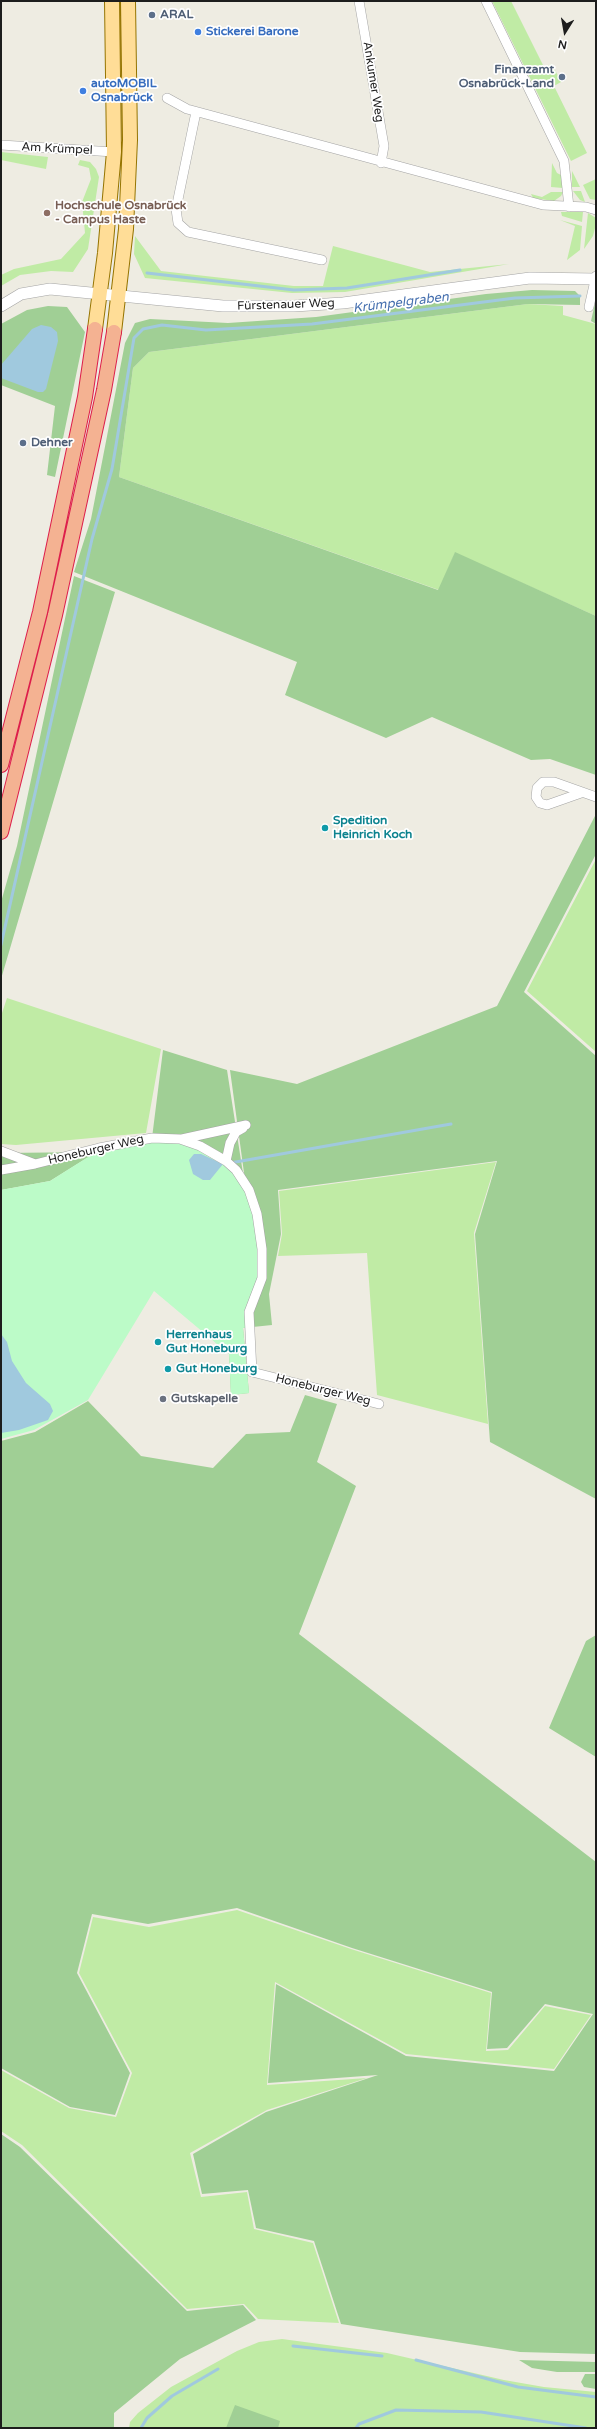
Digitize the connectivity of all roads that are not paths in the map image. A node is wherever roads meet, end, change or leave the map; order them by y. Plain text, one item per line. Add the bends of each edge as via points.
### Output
1 (112, 1) edge
2 (128, 1) edge
3 (359, 1) edge
4 (486, 1) edge
5 (167, 98) dead end
6 (196, 112) junction
7 (1, 145) edge
8 (114, 152) junction
9 (381, 163) junction
10 (569, 207) junction
11 (596, 210) edge
12 (322, 260) dead end
13 (596, 278) edge
14 (100, 294) junction
15 (119, 296) junction
16 (1, 306) edge
17 (589, 307) dead end
18 (95, 328) joint
19 (114, 332) joint
20 (1, 764) edge
21 (581, 793) dead end
22 (596, 797) edge
23 (1, 832) edge
24 (180, 1139) junction
25 (1, 1151) edge
26 (228, 1162) junction
27 (35, 1164) junction
28 (1, 1170) edge
29 (379, 1404) dead end

1 - 8 main road
2 - 15 main road via 130,140 126,228
3 - 9 street, Ankumer Weg via 384,146
4 - 10 street via 564,161
5 - 6 street
6 - 9 street
6 - 12 street via 176,209 178,223 188,232
7 - 8 street, Am Krümpel
8 - 14 main road
9 - 10 street via 543,205
10 - 11 street
13 - 15 street, Fürstenauer Weg via 530,278 343,303 294,306 223,306
13 - 17 street
14 - 15 street, Fürstenauer Weg
14 - 16 street, Fürstenauer Weg via 50,289 21,294
14 - 18 main road
15 - 19 main road
18 - 20 highway via 85,397 40,612
19 - 23 highway via 104,390 55,615
21 - 22 street
24 - 26 street, Honeburger Weg via 200,1146
24 - 26 street, Honeburger Weg via 246,1125 236,1132 230,1143
24 - 27 street, Honeburger Weg via 152,1138
25 - 27 street, Honeburger Weg
26 - 29 street, Honeburger Weg via 244,1180 253,1200 262,1249 262,1278 249,1312 252,1372
27 - 28 street, Honeburger Weg

